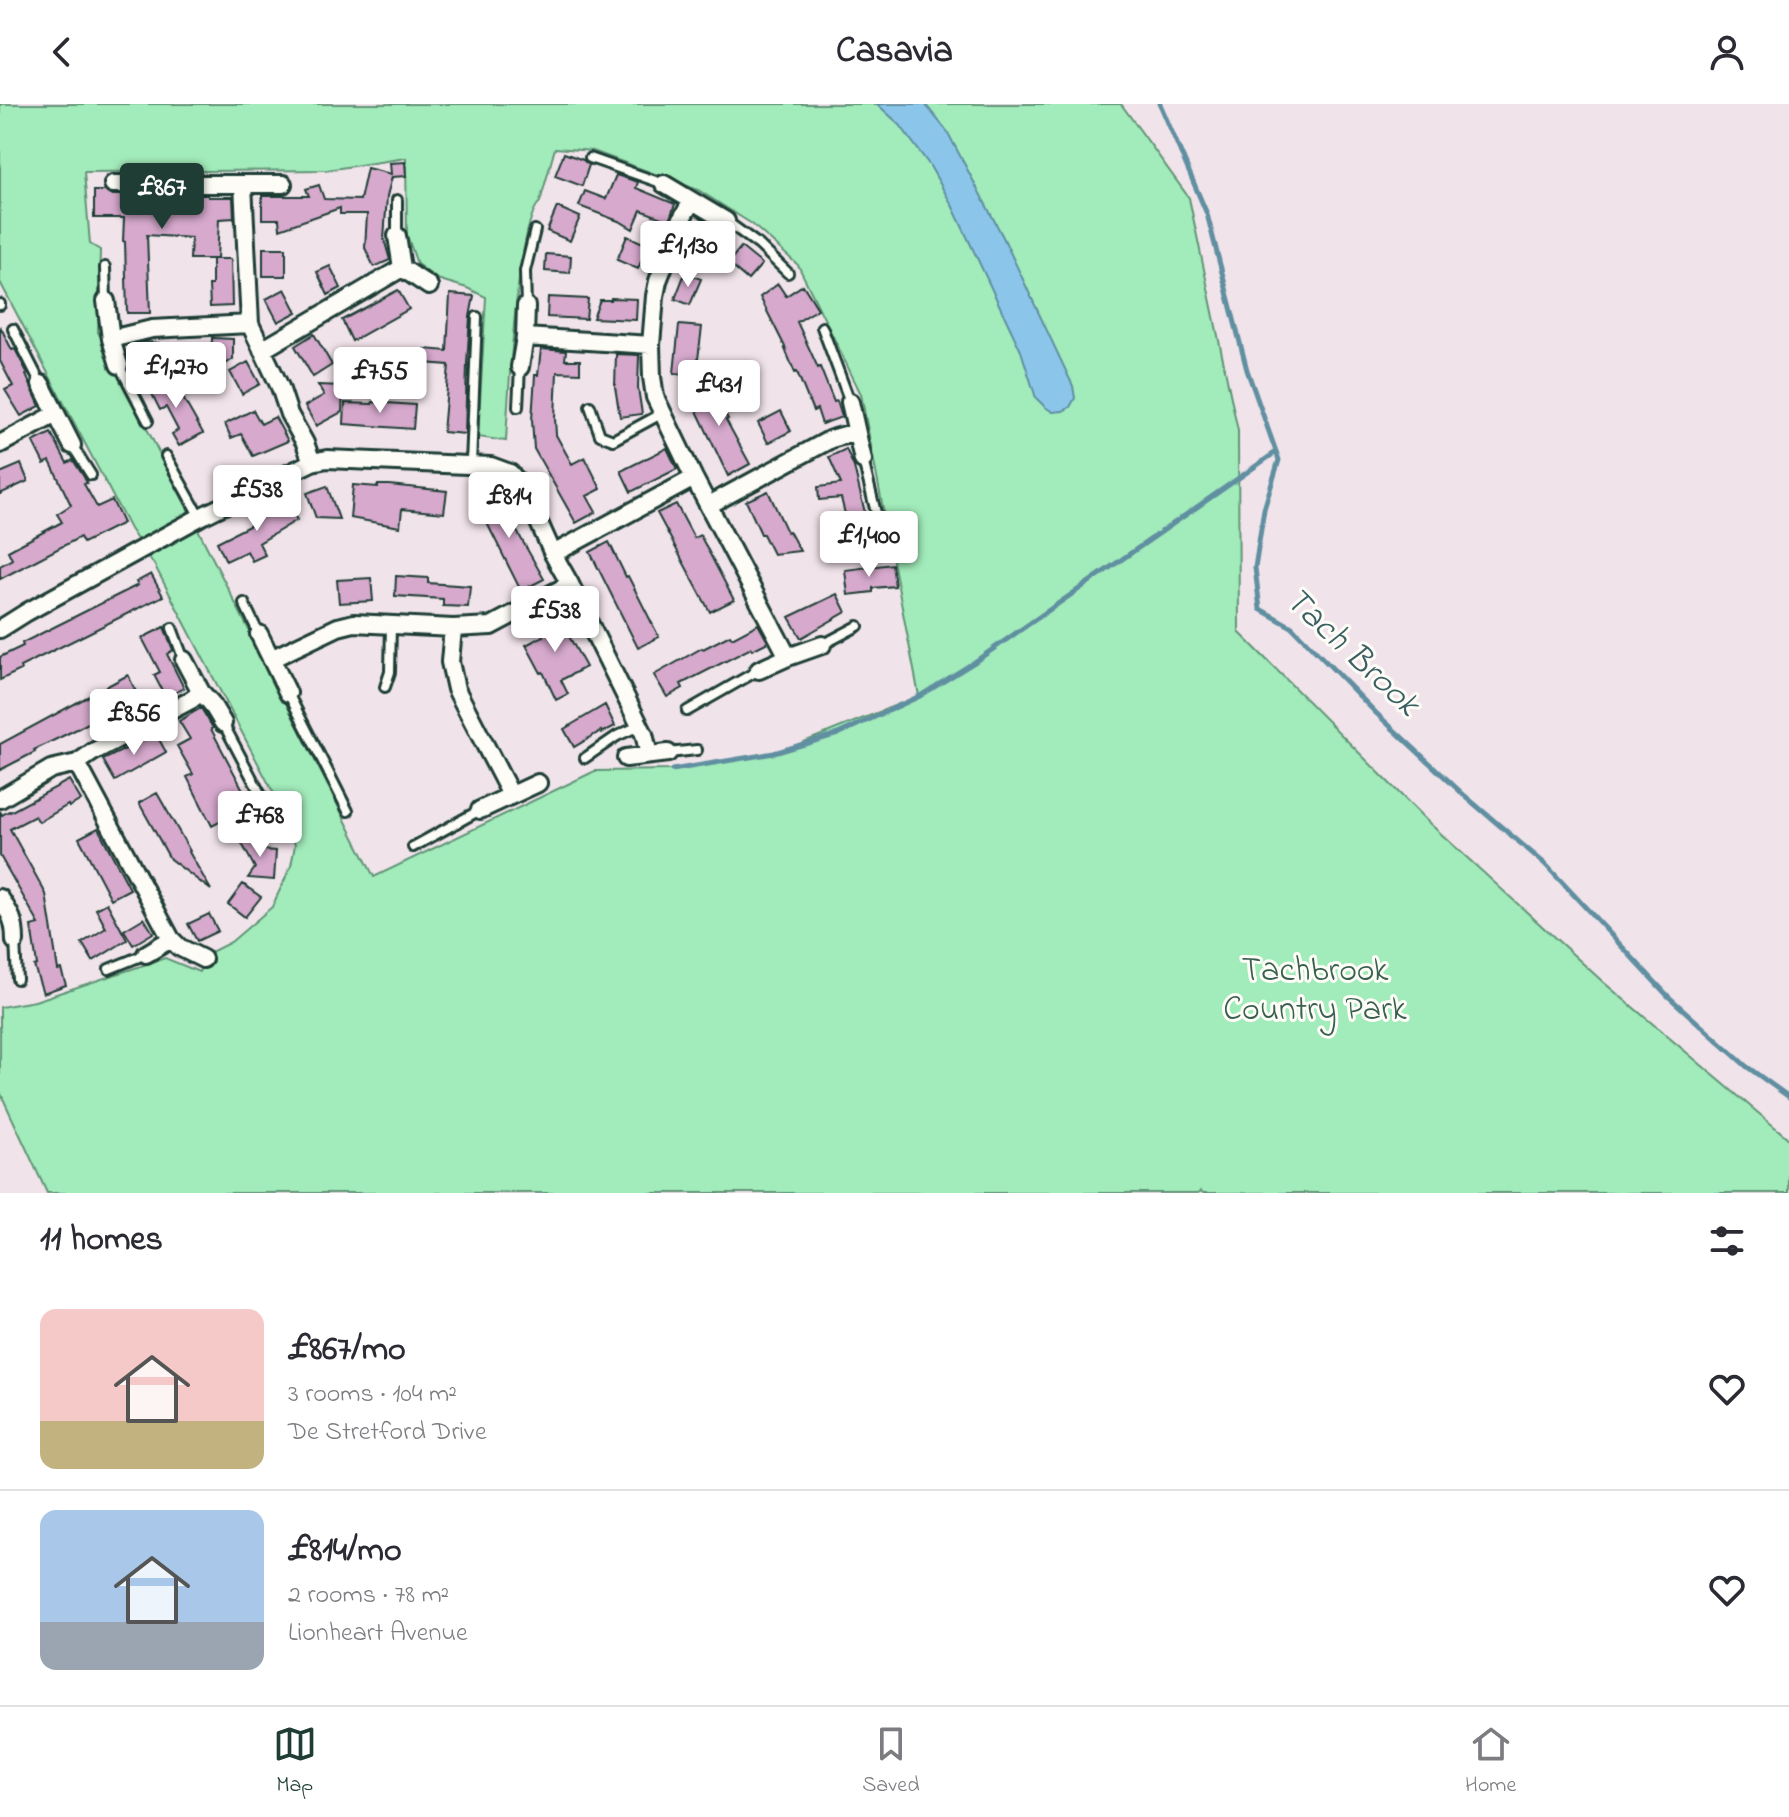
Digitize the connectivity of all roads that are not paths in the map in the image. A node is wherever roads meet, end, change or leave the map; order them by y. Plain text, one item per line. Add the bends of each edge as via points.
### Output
1 (590, 158) dead end
2 (113, 184) dead end
3 (243, 184) junction
4 (283, 184) dead end
5 (664, 184) joint
6 (397, 200) dead end
7 (692, 201) junction
8 (726, 221) joint
9 (535, 230) dead end
10 (397, 236) joint
11 (105, 267) dead end
12 (402, 268) junction
13 (788, 273) dead end
14 (429, 286) dead end
15 (106, 301) joint
16 (526, 306) joint
17 (477, 317) dead end
18 (250, 324) junction
19 (822, 327) dead end
20 (13, 329) dead end
21 (525, 337) junction
22 (111, 339) junction
23 (651, 345) junction
24 (262, 350) junction
25 (119, 365) joint
26 (520, 367) joint
27 (41, 384) joint
28 (850, 402) joint
29 (590, 406) dead end
30 (518, 407) dead end
31 (56, 414) junction
32 (661, 414) junction
33 (148, 421) dead end
34 (856, 432) junction
35 (0, 444) edge
36 (72, 445) joint
37 (166, 456) dead end
38 (863, 460) joint
39 (312, 462) junction
40 (471, 465) junction
41 (91, 475) dead end
42 (694, 478) junction
43 (709, 505) junction
44 (200, 517) junction
45 (878, 521) dead end
46 (553, 554) junction
47 (570, 584) junction
48 (244, 603) dead end
49 (391, 625) junction
50 (858, 626) dead end
51 (172, 628) dead end
52 (453, 628) junction
53 (0, 629) edge
54 (259, 634) joint
55 (822, 645) joint
56 (788, 657) junction
57 (271, 659) junction
58 (184, 660) joint
59 (759, 670) joint
60 (385, 687) dead end
61 (201, 692) junction
62 (288, 693) joint
63 (687, 711) dead end
64 (223, 723) joint
65 (640, 726) junction
66 (697, 750) dead end
67 (668, 753) joint
68 (649, 755) junction
69 (585, 758) dead end
70 (626, 758) dead end
71 (77, 763) junction
72 (538, 783) dead end
73 (511, 795) junction
74 (0, 799) edge
75 (480, 810) joint
76 (348, 811) dead end
77 (281, 833) dead end
78 (413, 847) dead end
79 (0, 898) edge
80 (171, 939) junction
81 (15, 941) joint
82 (146, 954) joint
83 (203, 959) dead end
84 (109, 969) dead end
85 (17, 979) dead end

1 - 5 lane
2 - 3 street
3 - 4 street
3 - 18 street
5 - 7 street
6 - 10 lane
7 - 8 street
7 - 23 street via 658,281
8 - 13 lane
9 - 16 lane via 525,271
10 - 12 street
11 - 15 lane
12 - 14 street
12 - 24 street
15 - 22 street
16 - 21 street
17 - 40 lane
18 - 22 street via 152,329
18 - 24 street
19 - 28 lane
20 - 27 lane
21 - 23 street
21 - 26 street
22 - 25 street
23 - 32 street via 653,387
24 - 39 street
25 - 33 lane
26 - 30 lane
27 - 31 street
28 - 34 street
29 - 32 lane via 600,435 613,440
31 - 35 street
31 - 36 street
32 - 42 street
34 - 38 street
34 - 43 street via 831,439
36 - 41 lane
37 - 44 lane
38 - 45 lane
39 - 40 street
39 - 44 street
40 - 46 street via 500,469 518,480
42 - 43 street
42 - 46 street
43 - 56 street
44 - 53 street
46 - 47 street
47 - 52 street via 491,626
47 - 65 street
48 - 54 lane
49 - 52 street
49 - 57 street via 338,627
49 - 60 lane
50 - 55 lane
51 - 58 lane
52 - 73 street via 450,662 456,689
54 - 57 street
55 - 56 street
56 - 59 street
57 - 62 street
58 - 61 street
59 - 63 lane
61 - 64 street
61 - 71 street
62 - 76 lane
64 - 77 lane
65 - 68 street
65 - 69 lane
66 - 67 lane
67 - 68 street
68 - 70 street
71 - 74 street via 51,769
71 - 80 street
72 - 73 street
73 - 75 street
75 - 78 lane
79 - 81 street via 15,924
80 - 82 street
80 - 83 street
81 - 85 lane
82 - 84 lane

